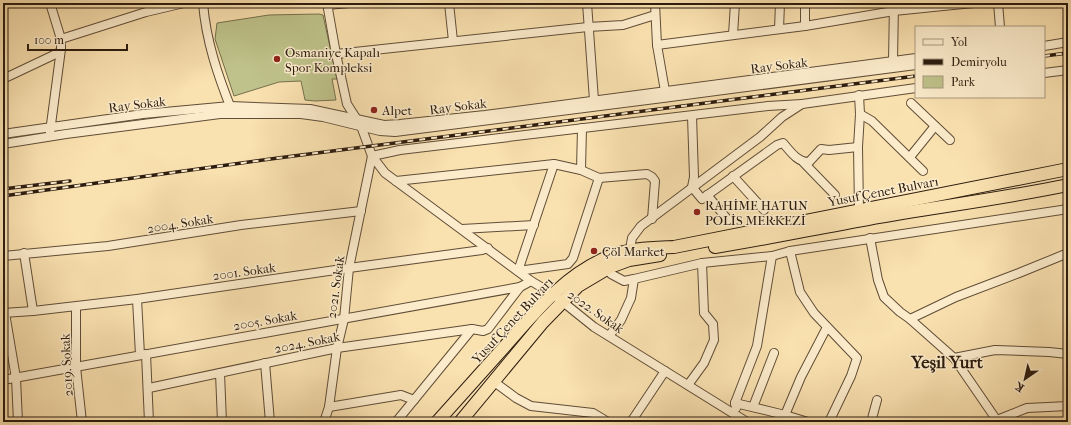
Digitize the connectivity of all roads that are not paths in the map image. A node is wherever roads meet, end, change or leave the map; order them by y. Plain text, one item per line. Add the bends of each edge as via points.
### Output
1 (50, 3) edge
2 (184, 3) edge
3 (203, 3) edge
4 (349, 3) edge
5 (449, 3) edge
6 (587, 3) edge
7 (655, 3) edge
8 (735, 3) edge
9 (780, 3) edge
10 (805, 3) edge
11 (974, 3) edge
12 (998, 3) edge
13 (327, 4) edge
14 (953, 4) edge
15 (894, 7) edge
16 (655, 15) junction
17 (805, 26) junction
18 (1000, 26) edge
19 (588, 27) junction
20 (779, 29) junction
21 (733, 35) junction
22 (1068, 37) edge
23 (61, 38) junction
24 (453, 41) junction
25 (1045, 41) edge
26 (1068, 42) edge
27 (657, 45) junction
28 (1045, 46) edge
29 (60, 52) junction
30 (336, 54) junction
31 (915, 58) edge
32 (893, 61) junction
33 (915, 65) edge
34 (1068, 70) edge
35 (1045, 73) edge
36 (3, 79) edge
37 (915, 88) edge
38 (665, 91) junction
39 (859, 95) junction
40 (594, 100) junction
41 (911, 103) dead end
42 (802, 104) junction
43 (232, 110) junction
44 (860, 114) junction
45 (692, 116) junction
46 (356, 119) junction
47 (361, 126) junction
48 (935, 126) junction
49 (51, 127) junction
50 (582, 128) junction
51 (3, 134) edge
52 (49, 136) junction
53 (950, 140) dead end
54 (3, 144) edge
55 (858, 147) junction
56 (372, 156) junction
57 (910, 157) junction
58 (804, 163) junction
59 (554, 164) junction
60 (1068, 169) edge
61 (581, 170) junction
62 (923, 171) dead end
63 (733, 176) junction
64 (599, 178) junction
65 (396, 180) junction
66 (1068, 185) edge
67 (692, 187) junction
68 (707, 195) junction
69 (835, 195) dead end
70 (1068, 209) edge
71 (764, 210) dead end
72 (859, 210) junction
73 (361, 211) junction
74 (652, 219) junction
75 (729, 221) dead end
76 (534, 225) junction
77 (462, 229) junction
78 (870, 238) junction
79 (488, 248) junction
80 (790, 251) junction
81 (1068, 252) edge
82 (24, 253) junction
83 (3, 256) edge
84 (629, 256) junction
85 (772, 256) junction
86 (702, 263) junction
87 (349, 268) junction
88 (518, 271) junction
89 (611, 274) dead end
90 (634, 279) junction
91 (531, 281) junction
92 (520, 287) junction
93 (557, 298) junction
94 (137, 299) junction
95 (76, 307) junction
96 (33, 311) junction
97 (4, 313) edge
98 (344, 319) junction
99 (910, 319) junction
100 (827, 327) junction
101 (472, 329) junction
102 (610, 336) junction
103 (337, 348) junction
104 (774, 353) dead end
105 (143, 354) junction
106 (1068, 354) edge
107 (954, 358) junction
108 (265, 363) junction
109 (76, 367) junction
110 (665, 371) junction
111 (220, 372) junction
112 (16, 378) junction
113 (3, 380) edge
114 (493, 381) junction
115 (688, 385) junction
116 (149, 388) junction
117 (414, 400) junction
118 (877, 400) dead end
119 (736, 403) junction
120 (1068, 406) edge
121 (329, 407) junction
122 (753, 407) junction
123 (736, 415) junction
124 (785, 415) junction
125 (998, 421) edge
126 (18, 422) edge
127 (82, 422) edge
128 (150, 422) edge
129 (222, 422) edge
130 (270, 422) edge
131 (324, 422) edge
132 (396, 422) edge
133 (437, 422) edge
134 (461, 422) edge
135 (608, 422) edge
136 (631, 422) edge
137 (747, 422) edge
138 (808, 422) edge
139 (829, 422) edge
140 (871, 422) edge

1 - 23 street
2 - 23 street
3 - 43 street via 209,47
4 - 13 street
5 - 24 street
6 - 19 street
7 - 16 street
8 - 21 street
9 - 20 street
10 - 17 street
11 - 14 street
12 - 18 street
13 - 30 street
14 - 15 street
15 - 17 street
15 - 32 street
16 - 19 street via 622,25
16 - 27 street
17 - 20 street
19 - 24 street
19 - 40 street
20 - 21 street
21 - 27 street
22 - 25 street
23 - 29 street
24 - 30 street
26 - 28 street
27 - 38 street
29 - 36 street
29 - 49 street
30 - 46 street via 347,104
31 - 32 street, Ray Sokak
32 - 38 street, Ray Sokak
33 - 47 street via 395,132
34 - 35 street
37 - 39 street
38 - 40 street, Ray Sokak
39 - 42 street
39 - 44 street
40 - 46 street, Ray Sokak via 400,124
41 - 48 street
42 - 45 street
42 - 67 street
43 - 46 street, Ray Sokak via 310,109
43 - 47 street via 301,114
43 - 49 street, Ray Sokak via 143,114
43 - 52 street
44 - 55 street
44 - 57 street via 872,121
45 - 50 street
45 - 67 street
46 - 47 street
47 - 56 street
48 - 53 street
48 - 57 street
49 - 51 street, Ray Sokak
49 - 52 street
50 - 56 street via 400,150
50 - 61 street
52 - 54 street
55 - 58 street via 821,149 809,162
55 - 72 street
56 - 65 street, 2022. Sokak via 385,173
56 - 73 street, 2021. Sokak
57 - 62 street
58 - 63 street via 783,143
58 - 69 street
59 - 61 street
59 - 65 street
59 - 76 street
60 - 72 highway, Yusuf Çenet Bulvarı
61 - 64 street
63 - 68 street
63 - 71 street
64 - 74 street via 647,174 652,177 655,181
64 - 88 street via 573,258 568,264
65 - 77 street, 2022. Sokak
66 - 84 highway, Yusuf Çenet Bulvarı via 790,235
67 - 68 street via 702,199
67 - 74 street
68 - 75 street
70 - 78 street
72 - 84 highway, Yusuf Çenet Bulvarı via 674,247 641,249
73 - 82 street, 2004. Sokak via 241,225 108,246
73 - 87 street, 2021. Sokak
74 - 84 street via 635,233
76 - 77 street
76 - 88 street
77 - 79 street, 2022. Sokak
78 - 80 street
78 - 99 street via 884,297
79 - 87 street, 2001. Sokak
79 - 88 street, 2022. Sokak
80 - 85 street
80 - 100 street via 800,292
81 - 99 street via 956,297
82 - 83 street, 2004. Sokak
82 - 96 street
84 - 93 highway, Yusuf Çenet Bulvarı via 608,257 583,271
85 - 86 street
85 - 119 street via 757,346
86 - 90 street
86 - 115 street via 704,313 712,324 714,340 704,363
87 - 94 street, 2001. Sokak
87 - 98 street, 2021. Sokak
88 - 91 street, 2022. Sokak
89 - 90 street via 624,280
90 - 102 street via 631,298
91 - 92 street, 2005. Sokak
91 - 93 street, 2022. Sokak
92 - 98 street, 2005. Sokak
92 - 101 street, 2024. Sokak via 488,329
93 - 102 street, 2022. Sokak via 594,327
93 - 114 highway, Yusuf Çenet Bulvarı
93 - 133 highway, Yusuf Çenet Bulvarı via 534,314
94 - 95 street, 2001. Sokak
94 - 105 street
95 - 96 street, 2001. Sokak
95 - 109 street, 2019. Sokak
96 - 97 street, 2001. Sokak
97 - 112 street
98 - 103 street, 2021. Sokak
98 - 105 street, 2005. Sokak
99 - 107 street
100 - 124 street
100 - 139 street via 857,358
101 - 103 street, 2024. Sokak
101 - 117 street
102 - 110 street, 2022. Sokak
103 - 108 street, 2024. Sokak
103 - 121 street, 2021. Sokak
104 - 122 street
105 - 109 street, 2005. Sokak
105 - 116 street
106 - 107 street via 995,350
107 - 125 street
108 - 111 street, 2024. Sokak
108 - 130 street
109 - 112 street, 2005. Sokak
109 - 127 street, 2019. Sokak
110 - 115 street, 2022. Sokak
110 - 136 street
111 - 116 street, 2024. Sokak
111 - 129 street
112 - 113 street, 2005. Sokak
112 - 126 street
114 - 134 highway, Yusuf Çenet Bulvarı
114 - 135 street via 532,406 593,413
115 - 123 street, 2022. Sokak
116 - 128 street
117 - 121 street via 401,395
117 - 132 street
118 - 140 street
119 - 122 street
119 - 123 street
120 - 125 street via 1027,408
121 - 131 street, 2021. Sokak
122 - 124 street
123 - 137 street, 2022. Sokak
124 - 138 street

